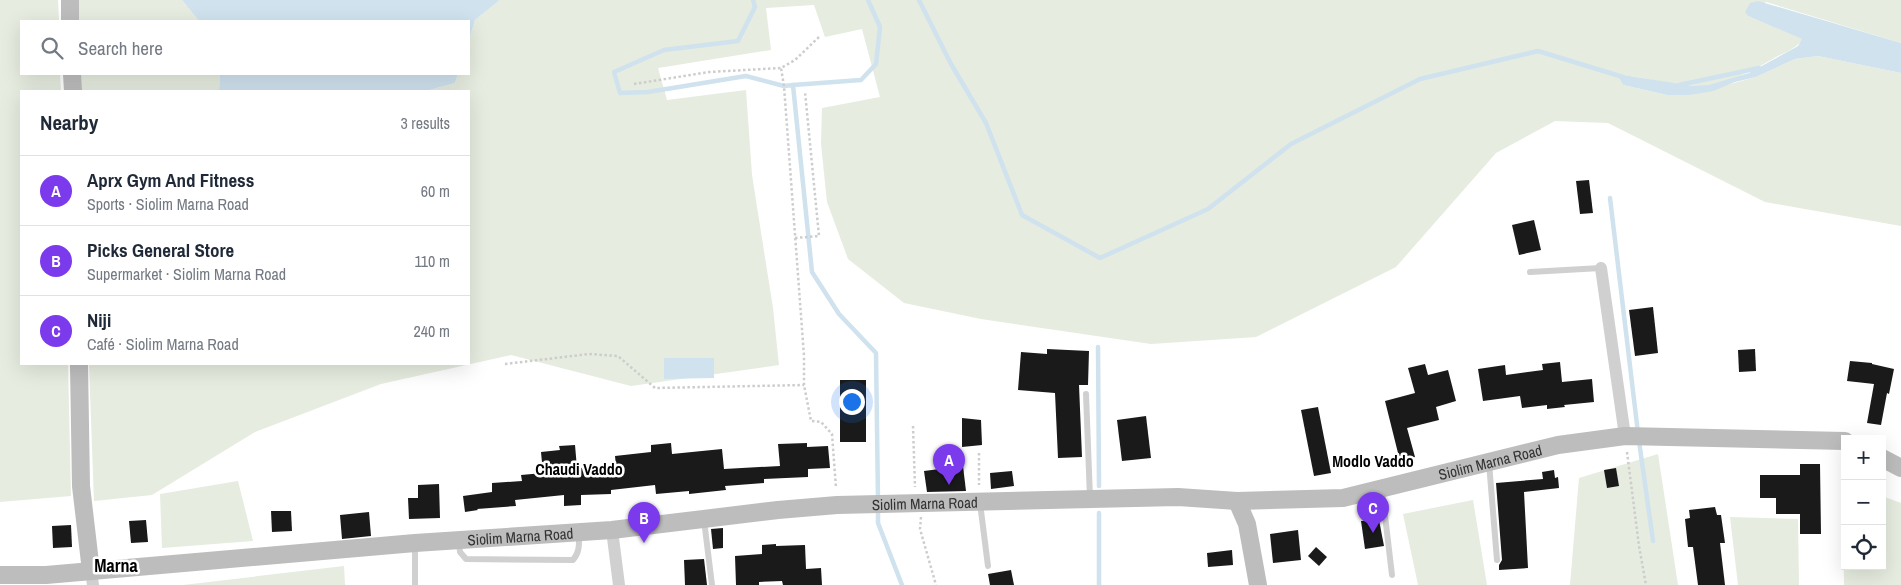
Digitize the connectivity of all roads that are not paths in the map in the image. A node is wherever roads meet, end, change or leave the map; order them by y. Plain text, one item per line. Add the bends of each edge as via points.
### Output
1 (70, 0) edge
2 (70, 20) edge
3 (1601, 268) joint
4 (1530, 272) dead end
5 (79, 365) edge
6 (1086, 394) dead end
7 (1625, 436) junction
8 (1841, 441) edge
9 (1886, 460) edge
10 (1488, 462) junction
11 (1901, 468) edge
12 (1382, 489) junction
13 (1090, 499) junction
14 (1237, 501) junction
15 (980, 502) junction
16 (704, 519) junction
17 (612, 530) junction
18 (579, 532) junction
19 (458, 540) junction
20 (415, 543) junction
21 (1497, 560) dead end
22 (988, 566) dead end
23 (1392, 574) dead end
24 (0, 576) edge
25 (92, 578) edge
26 (415, 585) edge
27 (619, 585) edge
28 (712, 585) edge
29 (1258, 585) edge

1 - 2 main road
3 - 4 lane
3 - 7 street
5 - 25 main road via 81,486
6 - 13 lane
7 - 8 main road, Siolim Marna Road
7 - 10 main road, Siolim Marna Road via 1558,445
9 - 11 main road
10 - 12 main road, Siolim Marna Road
10 - 21 lane
12 - 14 main road, Siolim Marna Road via 1343,498
12 - 23 lane
13 - 14 main road, Siolim Marna Road via 1178,497
13 - 15 main road, Siolim Marna Road
14 - 29 main road via 1248,524
15 - 16 main road, Siolim Marna Road via 837,506
15 - 22 lane
16 - 17 main road, Siolim Marna Road
16 - 28 lane
17 - 18 main road, Siolim Marna Road
17 - 27 street
18 - 19 main road, Siolim Marna Road
18 - 19 lane via 579,549 573,560 466,559 460,552
19 - 20 main road, Siolim Marna Road
20 - 25 main road, Siolim Marna Road
20 - 26 lane
24 - 25 main road, Siolim Marna Road

